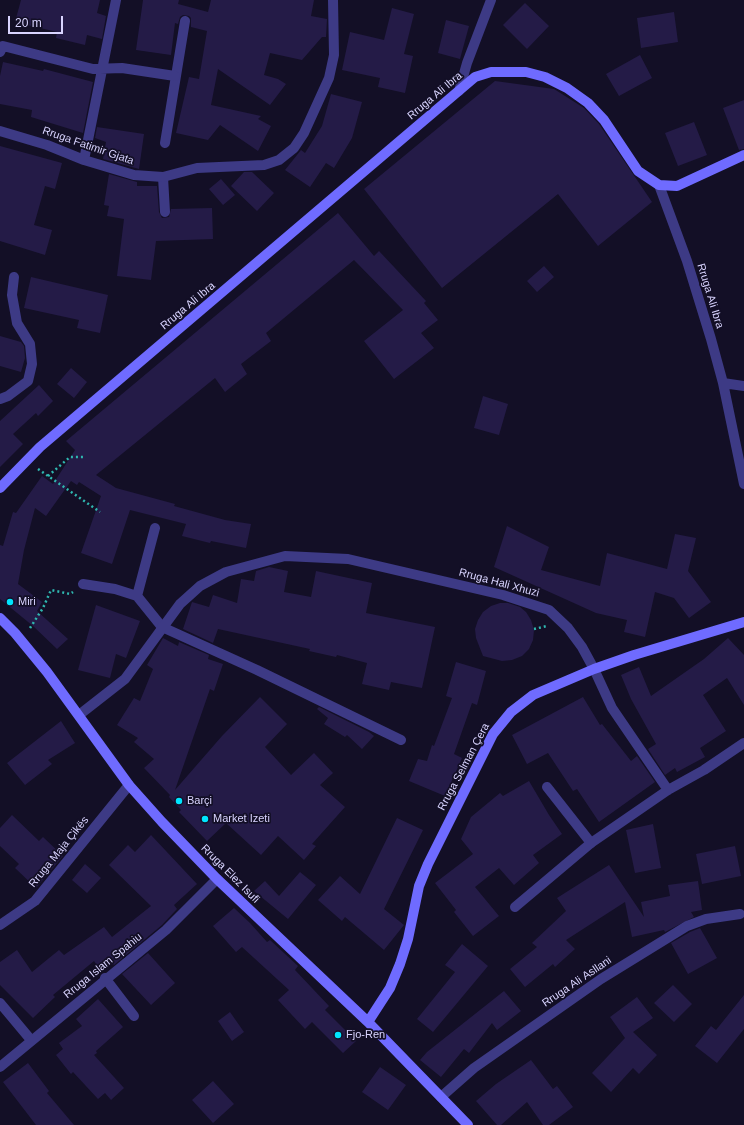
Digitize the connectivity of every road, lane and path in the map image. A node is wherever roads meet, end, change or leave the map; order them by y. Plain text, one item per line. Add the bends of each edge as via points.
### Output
1 (116, 0) edge
2 (333, 0) edge
3 (491, 0) edge
4 (185, 21) dead end
5 (1, 45) edge
6 (101, 70) junction
7 (175, 76) junction
8 (459, 91) junction
9 (0, 131) edge
10 (165, 143) dead end
11 (744, 155) edge
12 (84, 160) junction
13 (163, 177) junction
14 (659, 185) junction
15 (165, 212) dead end
16 (14, 277) dead end
17 (723, 383) junction
18 (744, 386) edge
19 (0, 399) edge
20 (83, 457) dead end
21 (26, 461) junction
22 (48, 476) junction
23 (744, 484) edge
24 (0, 488) edge
25 (100, 512) dead end
26 (155, 528) dead end
27 (83, 584) dead end
28 (70, 594) dead end
29 (137, 596) junction
30 (0, 618) edge
31 (744, 622) edge
32 (546, 626) dead end
33 (162, 627) junction
34 (29, 629) dead end
35 (534, 630) dead end
36 (594, 669) junction
37 (79, 715) junction
38 (401, 740) dead end
39 (744, 743) edge
40 (129, 784) junction
41 (547, 787) dead end
42 (668, 790) junction
43 (591, 843) junction
44 (217, 879) junction
45 (516, 907) dead end
46 (740, 914) dead end
47 (0, 925) edge
48 (105, 978) junction
49 (0, 1002) edge
50 (134, 1016) dead end
51 (368, 1022) junction
52 (31, 1040) junction
53 (0, 1067) edge
54 (441, 1097) junction
55 (465, 1124) edge

1 - 6 street
2 - 13 street, Rruga Fatimir Gjata via 334,55 329,78 294,148 278,160 264,165 197,168
3 - 8 street
4 - 7 street
5 - 6 street
6 - 7 street via 122,68
6 - 12 street
7 - 10 street
8 - 14 street, Rruga Ali Ibra via 475,77 491,72 526,72 545,77 588,103 604,120 638,171
8 - 21 street, Rruga Ali Ibra
9 - 12 street, Rruga Fatimir Gjata via 47,145
11 - 14 street via 677,186
12 - 13 street, Rruga Fatimir Gjata via 134,175
13 - 15 street
14 - 17 street, Rruga Ali Ibra via 687,261
16 - 19 street via 12,295 17,323 30,344 32,364 28,381
17 - 18 street
17 - 23 street, Rruga Ali Ibra
20 - 22 path via 70,457
21 - 22 path
21 - 24 street, Rruga Ali Ibra
22 - 25 path
26 - 29 street
27 - 29 street via 115,589
28 - 34 path via 51,590
29 - 33 street
30 - 37 street, Rruga Elez Isufi via 47,672
31 - 36 street, Rruga Selman Çera
32 - 35 path
33 - 36 street, Rruga Hali Xhuzi via 180,604 200,586 226,572 285,556 348,559 503,595 549,610 568,628
33 - 37 street, Rruga Hali Xhuzi via 125,679
33 - 38 street
36 - 42 street, Rruga Hali Xhuzi via 612,708
36 - 51 street, Rruga Selman Çera via 533,696 511,712 493,734 428,864 419,886 400,964 390,988
37 - 40 street, Rruga Elez Isufi
39 - 42 street
40 - 44 street, Rruga Elez Isufi
40 - 47 street, Rruga Maja Çikës via 35,901
41 - 43 street
42 - 43 street
43 - 45 street
44 - 48 street, Rruga Islam Spahiu via 166,930
44 - 51 street, Rruga Elez Isufi
46 - 54 street, Rruga Ali Asllani via 706,919 687,926 601,979 474,1068
48 - 50 street
48 - 52 street, Rruga Islam Spahiu
49 - 52 street
51 - 54 street, Rruga Elez Isufi
52 - 53 street, Rruga Islam Spahiu
54 - 55 street, Rruga Elez Isufi

